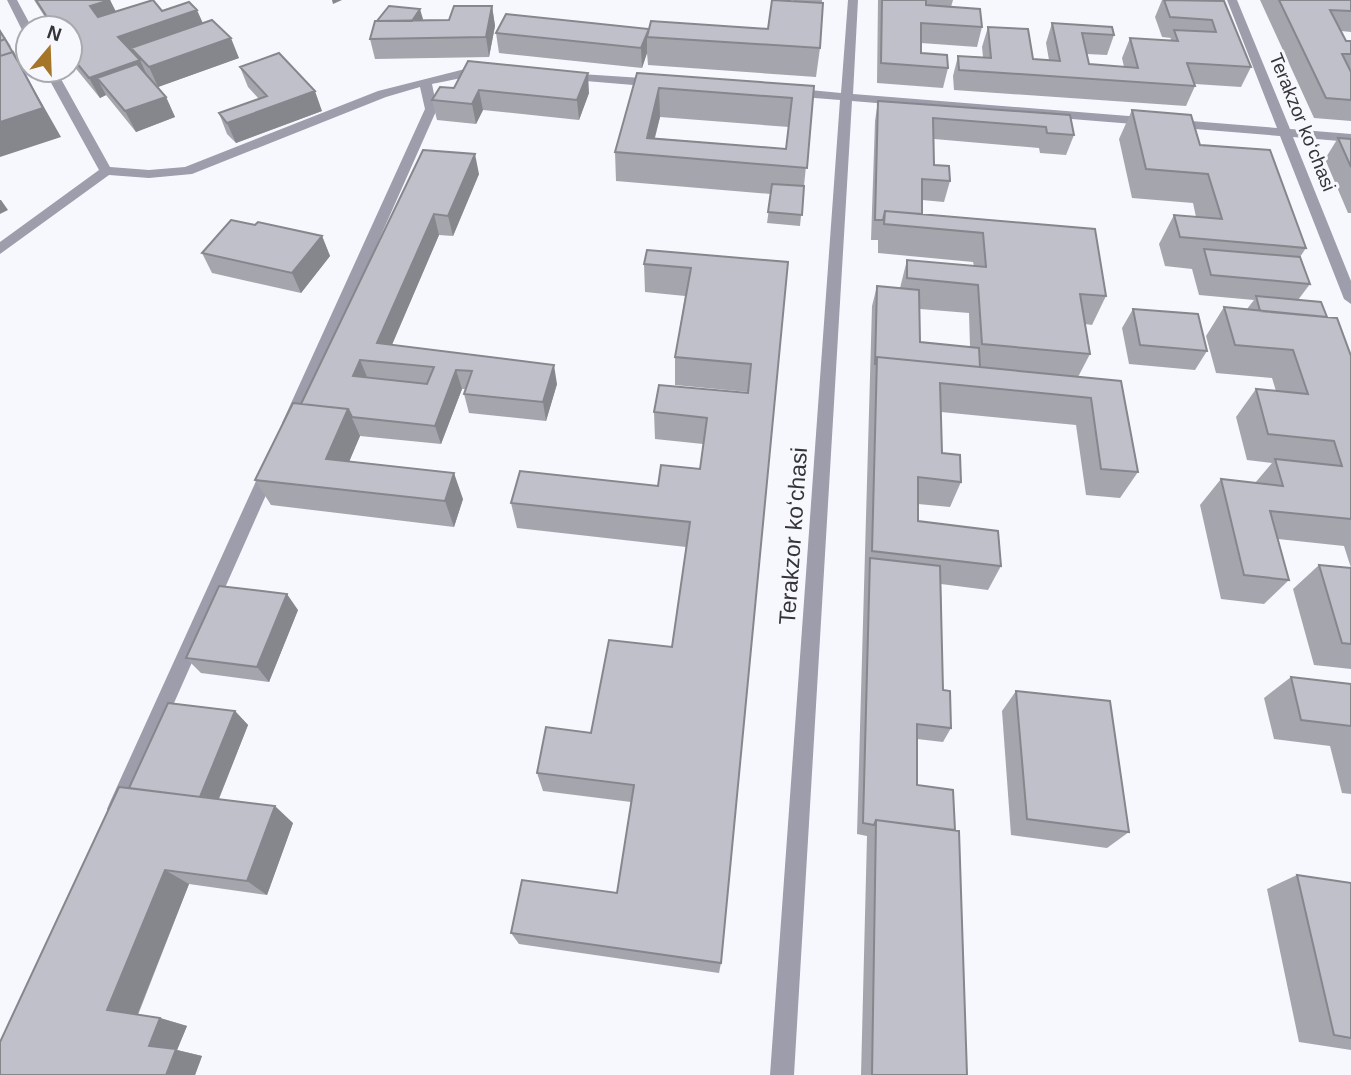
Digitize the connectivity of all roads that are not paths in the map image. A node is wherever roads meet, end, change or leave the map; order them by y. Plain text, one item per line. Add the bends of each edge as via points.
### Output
1 (853, 0) edge
2 (1232, 0) edge
3 (501, 72) edge
4 (556, 76) edge
5 (425, 81) junction
6 (58, 84) edge
7 (667, 84) edge
8 (778, 92) edge
9 (847, 96) junction
10 (1286, 132) junction
11 (1351, 138) edge
12 (106, 171) junction
13 (0, 249) edge
14 (1351, 299) edge
15 (113, 820) edge
16 (782, 1075) edge

1 - 9 street, Terakzor koʻchasi
2 - 10 street, Terakzor koʻchasi
3 - 5 street via 473,70
4 - 7 street
5 - 12 street via 187,171
5 - 15 street via 431,109
6 - 12 street
8 - 9 street
9 - 10 street
9 - 16 street, Terakzor koʻchasi
10 - 11 street
10 - 14 street, Terakzor koʻchasi
12 - 13 street

